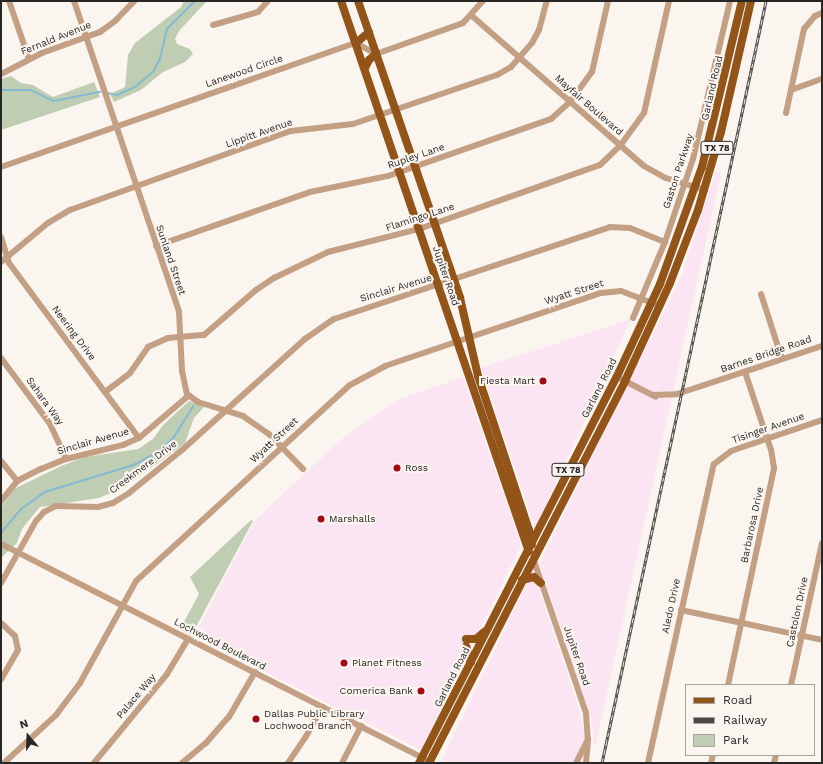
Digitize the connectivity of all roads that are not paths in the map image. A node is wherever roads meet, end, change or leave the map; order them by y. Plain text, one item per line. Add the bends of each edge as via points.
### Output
1 (9, 1) edge
2 (74, 1) edge
3 (134, 1) edge
4 (268, 1) edge
5 (343, 1) edge
6 (358, 1) edge
7 (483, 1) edge
8 (546, 1) edge
9 (608, 1) edge
10 (669, 1) edge
11 (730, 1) edge
12 (742, 1) edge
13 (751, 1) edge
14 (822, 13) edge
15 (472, 16) junction
16 (214, 25) dead end
17 (368, 32) junction
18 (87, 38) junction
19 (356, 43) junction
20 (376, 54) junction
21 (519, 58) junction
22 (29, 59) junction
23 (365, 68) junction
24 (1, 74) edge
25 (822, 79) edge
26 (724, 82) junction
27 (733, 84) junction
28 (791, 90) junction
29 (570, 102) junction
30 (396, 110) junction
31 (786, 113) dead end
32 (381, 115) junction
33 (116, 126) junction
34 (620, 146) junction
35 (1, 167) edge
36 (415, 167) junction
37 (400, 172) junction
38 (685, 185) junction
39 (136, 187) junction
40 (696, 188) junction
41 (704, 190) junction
42 (435, 223) junction
43 (419, 229) junction
44 (1, 237) edge
45 (665, 242) junction
46 (156, 246) junction
47 (7, 259) junction
48 (1, 262) edge
49 (454, 280) junction
50 (438, 285) junction
51 (761, 294) dead end
52 (642, 298) junction
53 (652, 302) junction
54 (660, 306) junction
55 (633, 318) dead end
56 (470, 337) junction
57 (181, 338) junction
58 (459, 341) junction
59 (822, 346) edge
60 (1, 358) edge
61 (782, 359) junction
62 (745, 372) junction
63 (616, 377) junction
64 (625, 381) junction
65 (105, 392) junction
66 (484, 393) junction
67 (188, 396) junction
68 (476, 398) junction
69 (228, 410) junction
70 (822, 420) edge
71 (592, 423) junction
72 (601, 427) junction
73 (139, 438) junction
74 (767, 438) junction
75 (281, 447) junction
76 (721, 456) joint
77 (66, 459) junction
78 (1, 461) edge
79 (303, 469) dead end
80 (509, 472) junction
81 (564, 479) junction
82 (503, 480) junction
83 (17, 481) junction
84 (572, 483) junction
85 (1, 501) edge
86 (531, 542) junction
87 (822, 543) edge
88 (1, 544) edge
89 (527, 550) junction
90 (18, 552) junction
91 (533, 558) junction
92 (522, 580) junction
93 (1, 583) edge
94 (541, 583) junction
95 (122, 605) junction
96 (681, 610) junction
97 (1, 623) edge
98 (741, 623) junction
99 (489, 627) junction
100 (802, 636) junction
101 (188, 639) junction
102 (822, 640) edge
103 (471, 662) junction
104 (255, 672) junction
105 (1, 679) edge
106 (728, 684) edge
107 (791, 684) edge
108 (323, 707) junction
109 (361, 726) junction
110 (588, 740) junction
111 (421, 760) edge
112 (430, 762) edge
113 (4, 763) edge
114 (94, 763) edge
115 (182, 763) edge
116 (288, 763) edge
117 (342, 763) edge
118 (576, 763) edge
119 (586, 763) edge
120 (648, 763) edge

1 - 22 street
2 - 18 street, Sunland Street
3 - 18 street, Fernald Avenue via 110,25
4 - 16 street via 258,12
5 - 19 main road, Jupiter Road
6 - 17 main road
7 - 15 street
8 - 21 street, Lippitt Avenue via 539,30
9 - 29 street, Rupley Lane via 592,72
10 - 34 street, Flamingo Lane via 644,114
11 - 38 street, Gaston Parkway via 702,130
12 - 26 main road, Garland Road / TX 78
13 - 27 main road, Garland Road / TX 78
14 - 28 street via 815,16 804,29
15 - 20 street via 458,25
15 - 21 street, Mayfair Boulevard
17 - 19 main road
17 - 20 main road
18 - 22 street, Fernald Avenue
18 - 33 street, Sunland Street
19 - 20 street
19 - 23 main road, Jupiter Road
19 - 33 street, Lanewood Circle
20 - 23 main road
20 - 30 main road
21 - 29 street, Mayfair Boulevard
21 - 30 street, Lippitt Avenue via 497,75
22 - 24 street, Fernald Avenue
23 - 32 main road, Jupiter Road
25 - 28 street
26 - 27 main road
26 - 40 main road, Garland Road / TX 78
27 - 41 main road, Garland Road / TX 78
28 - 31 street
29 - 34 street, Mayfair Boulevard
29 - 36 street, Rupley Lane via 558,114 543,123
30 - 32 street, Lippitt Avenue
30 - 36 main road, Jupiter Road
32 - 37 main road, Jupiter Road
32 - 39 street, Lippitt Avenue via 353,124 291,132
33 - 35 street, Lanewood Circle
33 - 39 street, Sunland Street
34 - 38 street, Mayfair Boulevard via 652,171
34 - 42 street, Flamingo Lane via 600,165 588,171
36 - 37 street, Rupley Lane
36 - 42 main road, Jupiter Road
37 - 43 main road, Jupiter Road
37 - 46 street, Rupley Lane via 362,183 310,192
38 - 40 street, Mayfair Boulevard
38 - 45 street, Gaston Parkway
39 - 46 street, Sunland Street
39 - 47 street, Lippitt Avenue via 59,215
40 - 41 street, Mayfair Boulevard
40 - 53 main road, Garland Road / TX 78 via 677,244
41 - 54 main road, Garland Road / TX 78
42 - 43 street, Flamingo Lane
42 - 49 main road, Jupiter Road
43 - 50 main road, Jupiter Road
43 - 57 street, Flamingo Lane via 328,252 274,278 256,290 204,336
44 - 47 street, Neering Drive
45 - 49 street, Sinclair Avenue via 630,228 610,227
45 - 52 street, Gaston Parkway
46 - 57 street, Sunland Street via 179,314
47 - 48 street, Lippitt Avenue
47 - 65 street, Neering Drive
49 - 50 street, Sinclair Avenue
49 - 56 main road, Jupiter Road
50 - 58 main road, Jupiter Road
50 - 69 street, Sinclair Avenue via 334,319 305,339
51 - 61 street
52 - 53 street, Wyatt Street
52 - 55 street, Gaston Parkway
52 - 56 street, Wyatt Street via 621,291 601,293
53 - 54 street, Wyatt Street
53 - 63 main road, Garland Road / TX 78
54 - 64 main road, Garland Road / TX 78
56 - 58 street, Wyatt Street
56 - 66 main road, Jupiter Road
57 - 65 street, Flamingo Lane via 159,340 148,347 130,372
57 - 67 street, Sunland Street via 182,371
58 - 68 main road, Jupiter Road
58 - 75 street, Wyatt Street via 366,375 338,394
59 - 61 street, Barnes Bridge Road
60 - 77 street, Sahara Way via 50,424
61 - 62 street, Barnes Bridge Road
62 - 64 street, Barnes Bridge Road via 676,398 660,399
62 - 74 street, Barbarosa Drive
63 - 64 street, Barnes Bridge Road
63 - 71 main road, Garland Road / TX 78
64 - 72 main road, Garland Road / TX 78
65 - 73 street, Neering Drive
66 - 68 main road
66 - 80 main road, Jupiter Road
67 - 69 street
67 - 73 street, Sinclair Avenue
68 - 82 main road, Jupiter Road
69 - 75 street via 259,426
69 - 90 street, Creekmere Drive via 182,450 113,503 98,507 56,506 44,512
70 - 74 street, Tisinger Avenue
71 - 72 main road
71 - 81 main road, Garland Road / TX 78
72 - 84 main road, Garland Road / TX 78
73 - 77 street, Sinclair Avenue via 123,445
74 - 76 street, Tisinger Avenue
74 - 98 street, Barbarosa Drive via 774,468
75 - 79 street
75 - 95 street, Wyatt Street via 147,570 129,591
76 - 96 street, Aledo Drive via 714,464 710,475
77 - 83 street, Sinclair Avenue
78 - 83 street
80 - 82 main road
80 - 86 main road, Jupiter Road
81 - 84 main road
81 - 86 main road, Garland Road / TX 78
82 - 89 main road, Jupiter Road
83 - 85 street, Sinclair Avenue
84 - 91 main road, Garland Road / TX 78
86 - 89 main road, Garland Road / TX 78
86 - 91 main road, Jupiter Road
87 - 100 street, Castolon Drive
88 - 90 street, Lochwood Boulevard
89 - 91 main road, Jupiter Road
89 - 99 main road, Garland Road / TX 78
90 - 93 street, Creekmere Drive
90 - 95 street, Lochwood Boulevard
91 - 92 main road, Garland Road / TX 78
91 - 94 street, Jupiter Road
92 - 94 main road via 536,578
92 - 112 main road, Garland Road / TX 78
94 - 110 street, Jupiter Road via 586,713
95 - 101 street, Lochwood Boulevard
95 - 113 street, Wyatt Street via 80,683 56,715
96 - 98 street
96 - 120 street, Aledo Drive
97 - 105 street via 15,636 18,650
98 - 100 street
98 - 106 street, Barbarosa Drive
99 - 103 main road, Garland Road / TX 78
99 - 103 main road via 476,639 466,642
100 - 102 street
100 - 107 street, Castolon Drive
101 - 104 street, Lochwood Boulevard
101 - 114 street, Palace Way via 167,674
103 - 111 main road, Garland Road / TX 78
104 - 108 street, Lochwood Boulevard
104 - 115 street via 229,716 206,743
108 - 109 street, Lochwood Boulevard
108 - 116 street
109 - 111 street, Lochwood Boulevard
109 - 117 street
110 - 118 street
110 - 119 street, Jupiter Road
111 - 112 street, Lochwood Boulevard

